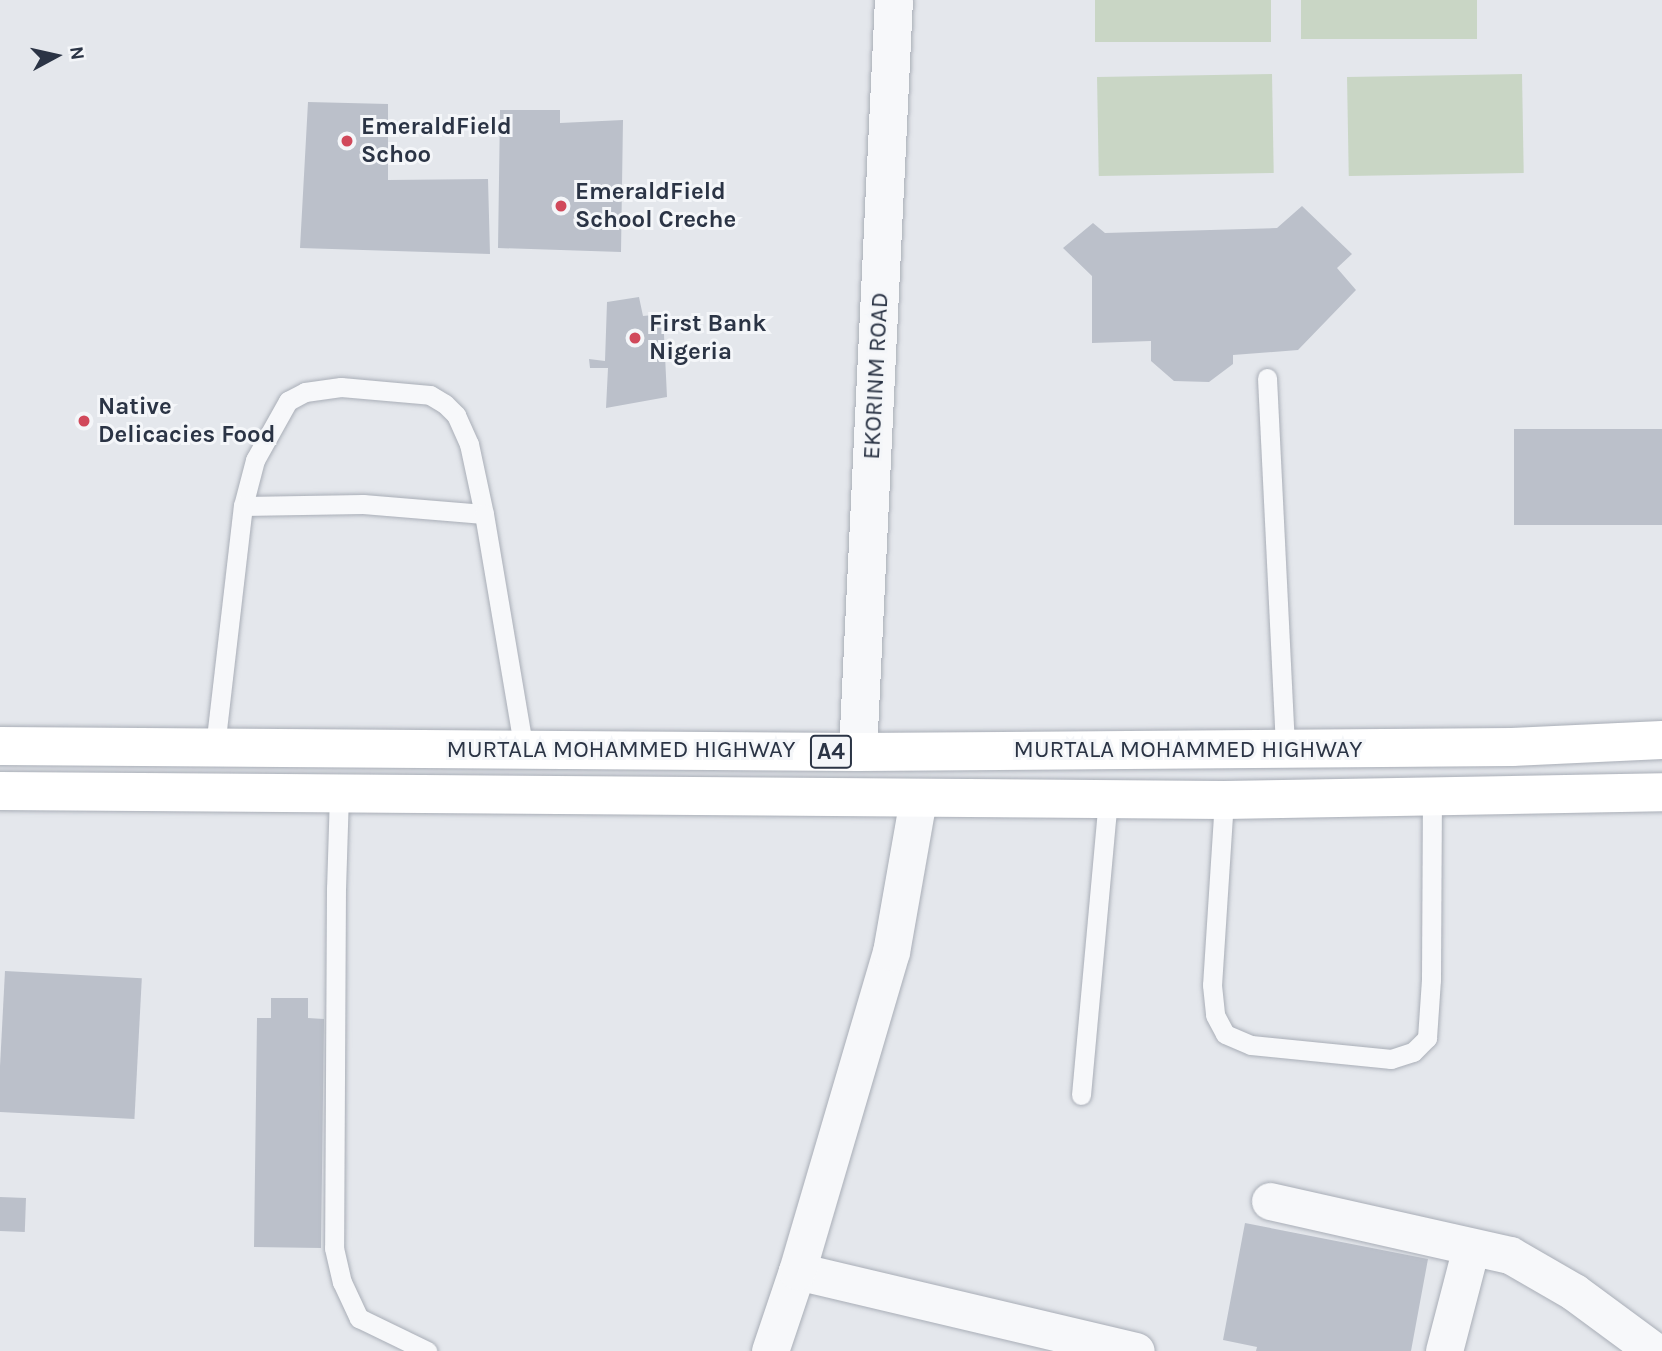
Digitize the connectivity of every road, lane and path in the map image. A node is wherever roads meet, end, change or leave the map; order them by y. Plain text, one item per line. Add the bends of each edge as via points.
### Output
1 (894, 0) edge
2 (1267, 378) dead end
3 (243, 506) junction
4 (484, 514) junction
5 (1662, 740) edge
6 (0, 746) edge
7 (215, 747) junction
8 (1285, 749) junction
9 (524, 750) junction
10 (858, 752) junction
11 (0, 791) edge
12 (1662, 792) edge
13 (339, 794) junction
14 (1432, 795) junction
15 (918, 799) junction
16 (1108, 800) junction
17 (1224, 800) junction
18 (1081, 1095) dead end
19 (1270, 1202) dead end
20 (1471, 1247) junction
21 (797, 1271) junction
22 (427, 1351) edge
23 (771, 1351) edge
24 (1136, 1351) edge
25 (1444, 1351) edge
26 (1654, 1351) edge

1 - 10 street, EKORINM ROAD
2 - 8 lane
3 - 4 lane via 363,504
3 - 4 lane via 255,460 288,401 305,392 341,387 430,395 444,404 456,415 469,444
3 - 7 lane
4 - 9 lane
5 - 8 highway, MURTALA MOHAMMED HIGHWAY / A4
6 - 7 highway, MURTALA MOHAMMED HIGHWAY / A4
7 - 9 highway, MURTALA MOHAMMED HIGHWAY / A4
8 - 10 highway, MURTALA MOHAMMED HIGHWAY / A4
9 - 10 highway, MURTALA MOHAMMED HIGHWAY / A4
11 - 13 highway, MURTALA MOHAMMED HIGHWAY / A4
12 - 14 highway, MURTALA MOHAMMED HIGHWAY / A4
13 - 15 highway, MURTALA MOHAMMED HIGHWAY / A4
13 - 22 lane via 334,1248 341,1282 359,1318
14 - 17 highway, MURTALA MOHAMMED HIGHWAY / A4
14 - 17 lane via 1427,1038 1413,1052 1391,1059 1251,1045 1225,1034 1215,1015 1212,985
15 - 16 highway, MURTALA MOHAMMED HIGHWAY / A4
15 - 21 street via 891,952
16 - 17 highway, MURTALA MOHAMMED HIGHWAY / A4
16 - 18 lane
19 - 20 street
20 - 25 street
20 - 26 street via 1510,1255 1574,1292
21 - 23 street
21 - 24 street

